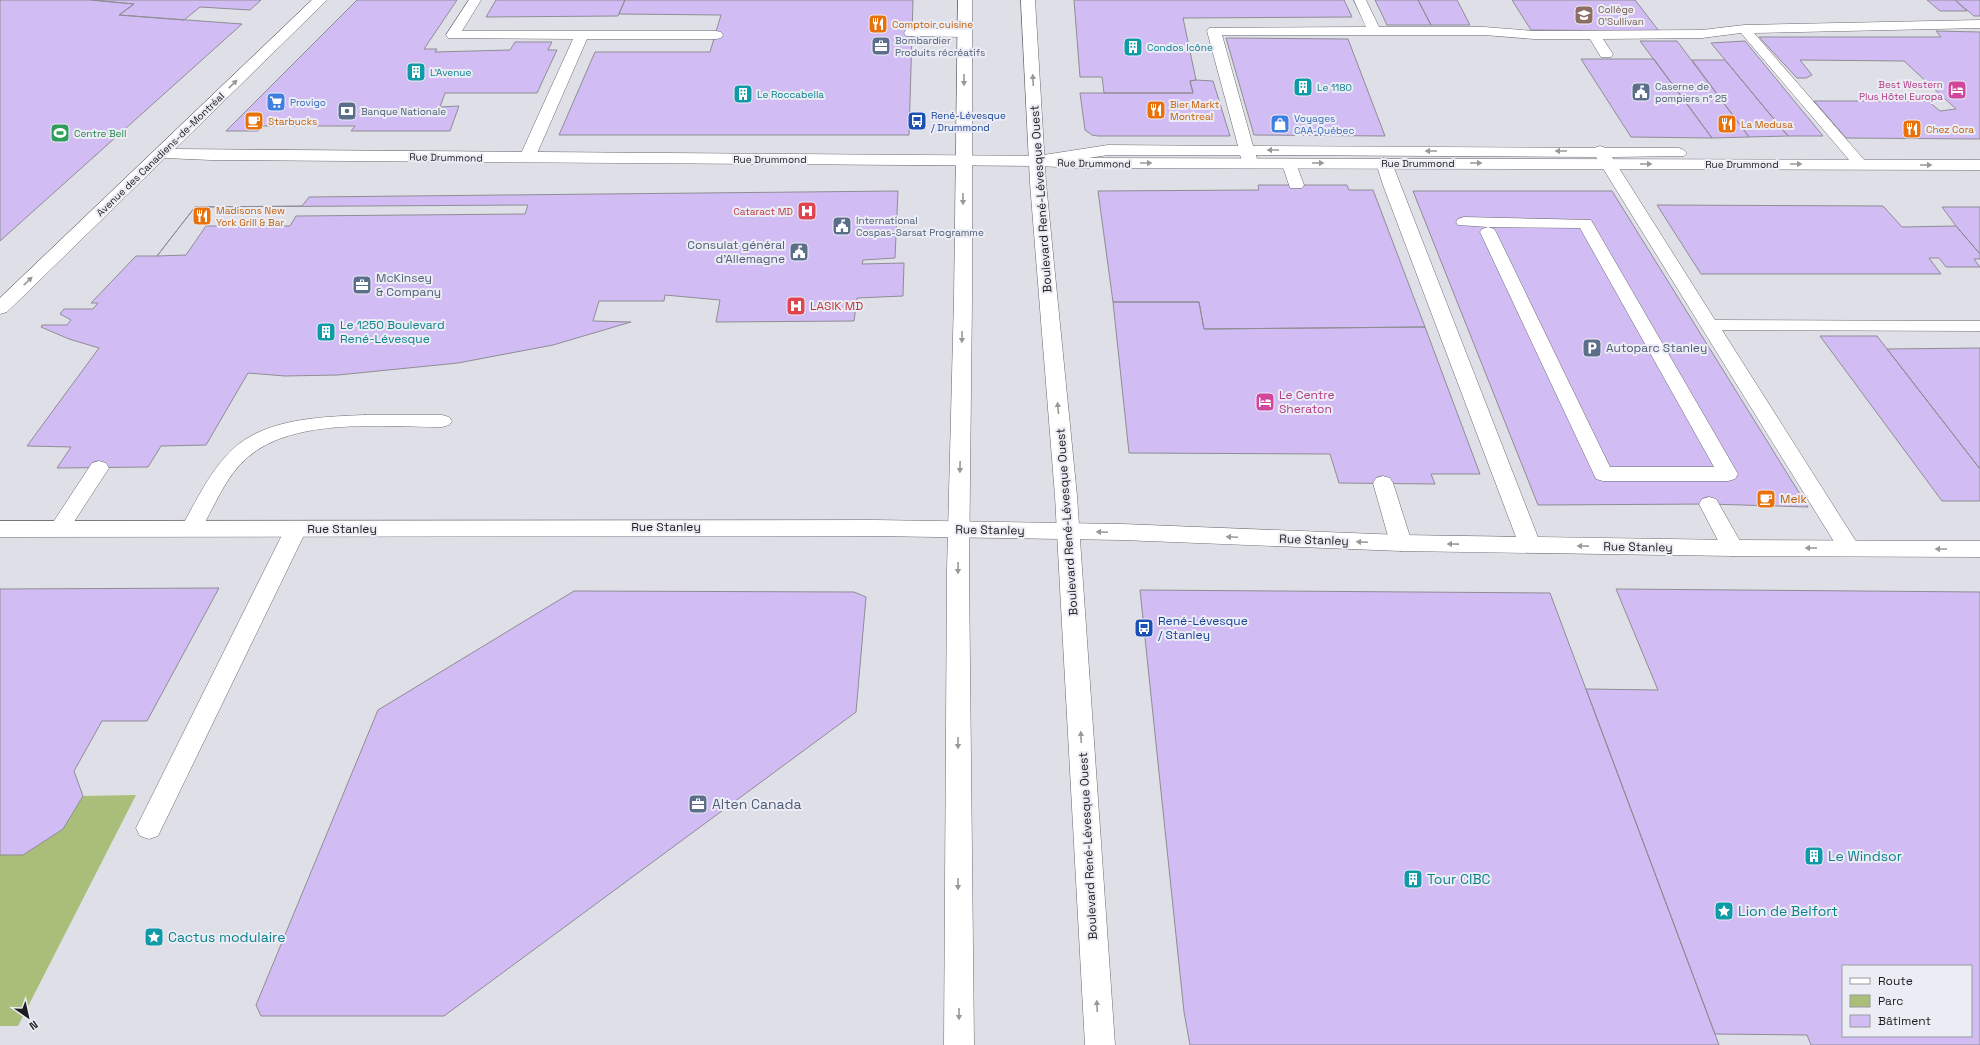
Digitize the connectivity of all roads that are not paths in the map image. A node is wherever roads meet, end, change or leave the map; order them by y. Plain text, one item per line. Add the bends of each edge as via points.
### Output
1 (320, 0) edge
2 (475, 0) edge
3 (965, 0) edge
4 (1028, 0) edge
5 (1360, 0) edge
6 (1980, 24) edge
7 (1744, 29) junction
8 (1374, 31) junction
9 (911, 33) dead end
10 (964, 33) junction
11 (1594, 34) junction
12 (582, 35) junction
13 (716, 35) dead end
14 (1606, 54) dead end
15 (1669, 137) dead end
16 (161, 153) junction
17 (1249, 157) junction
18 (527, 158) junction
19 (1604, 158) junction
20 (1683, 158) junction
21 (963, 160) junction
22 (1037, 161) junction
23 (1384, 163) junction
24 (1290, 164) junction
25 (1861, 165) junction
26 (1980, 165) edge
27 (1296, 185) dead end
28 (1464, 222) dead end
29 (1488, 232) dead end
30 (0, 308) edge
31 (1709, 325) junction
32 (1980, 326) edge
33 (442, 421) dead end
34 (99, 468) dead end
35 (1383, 483) dead end
36 (1709, 504) dead end
37 (192, 528) junction
38 (0, 529) edge
39 (59, 529) junction
40 (296, 529) junction
41 (959, 529) junction
42 (1068, 531) junction
43 (1401, 543) junction
44 (1530, 545) junction
45 (1733, 548) junction
46 (1849, 548) junction
47 (1980, 549) edge
48 (149, 828) dead end
49 (959, 1045) edge
50 (1100, 1045) edge

16 -> 1 street, Avenue des Canadiens-de-Montréal
2 - 12 lane via 453,35
3 - 10 street
22 -> 4 street, Boulevard René-Lévesque Ouest
5 - 8 lane
6 - 7 lane
7 - 11 lane via 1702,34
7 - 25 lane
8 - 11 lane
8 - 17 lane via 1214,31
9 - 10 lane
10 -> 21 street
11 - 14 lane
12 - 13 lane
12 - 18 lane
15 - 20 lane
16 - 18 street, Rue Drummond
30 -> 16 street, Avenue des Canadiens-de-Montréal
19 -> 17 lane
17 - 22 street, Rue Drummond via 1082,163
17 - 24 street, Rue Drummond
18 - 21 street, Rue Drummond
19 - 20 street, Rue Drummond
23 -> 19 street, Rue Drummond
19 - 31 lane
20 -> 25 street, Rue Drummond
21 - 22 street, Rue Drummond
21 -> 41 street
42 -> 22 street, Boulevard René-Lévesque Ouest
24 -> 23 street, Rue Drummond
23 - 44 lane
24 - 27 lane
25 -> 26 street, Rue Drummond
28 - 29 lane via 1585,223 1728,474 1603,474
31 - 32 lane
31 - 46 lane
33 - 37 lane via 321,424 291,428 260,438 241,452 225,471
34 - 39 lane
35 - 43 lane
36 - 45 lane
37 - 39 street, Rue Stanley
37 - 40 street, Rue Stanley
38 - 39 street, Rue Stanley
40 - 41 street, Rue Stanley
40 - 48 lane
41 - 42 street, Rue Stanley
41 -> 49 street
43 -> 42 street, Rue Stanley
50 -> 42 street, Boulevard René-Lévesque Ouest
44 -> 43 street, Rue Stanley
45 -> 44 street, Rue Stanley
46 -> 45 street, Rue Stanley
47 -> 46 street, Rue Stanley

